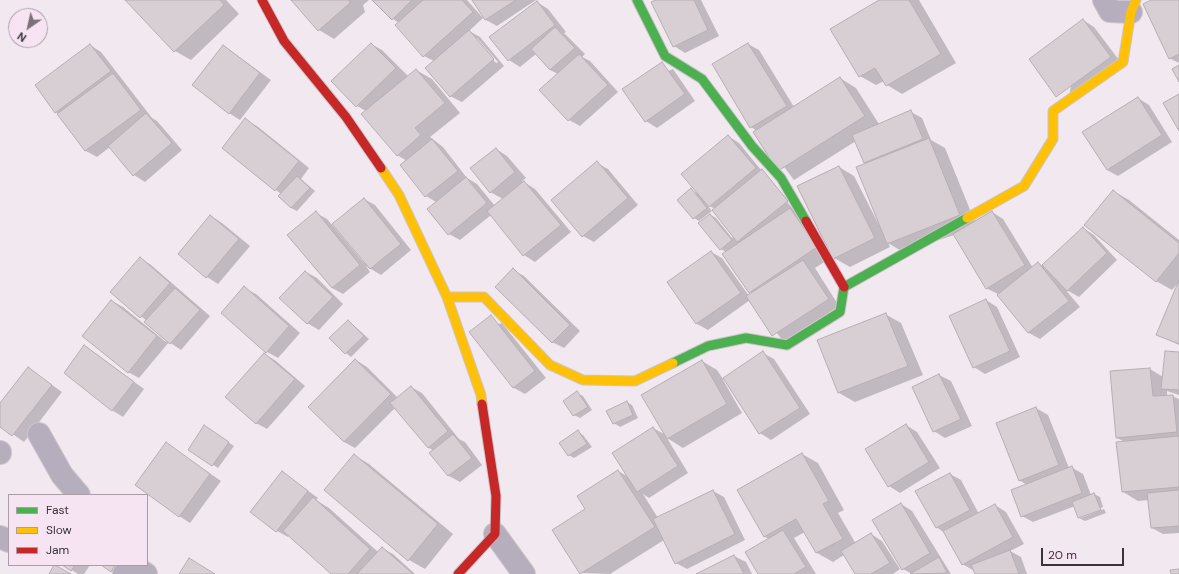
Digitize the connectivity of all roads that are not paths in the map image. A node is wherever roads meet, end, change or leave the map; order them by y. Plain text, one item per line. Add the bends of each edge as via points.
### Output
1 (637, 0) edge
2 (1104, 0) edge
3 (268, 2) edge
4 (1134, 6) edge
5 (844, 287) junction
6 (447, 297) junction
7 (39, 434) dead end
8 (78, 494) edge
9 (495, 534) junction
10 (458, 574) edge
11 (524, 574) edge

1 - 5 street via 665,56 702,79 752,146 781,178
2 - 4 street via 1110,11
3 - 6 street via 284,41 346,117 399,195
4 - 5 street via 1123,62 1053,110 1053,139 1024,186
5 - 6 street via 840,312 787,345 746,338 708,346 635,381 583,380 550,365 484,297
6 - 9 street via 481,395 496,496
7 - 8 street via 62,476
9 - 10 street
9 - 11 street

